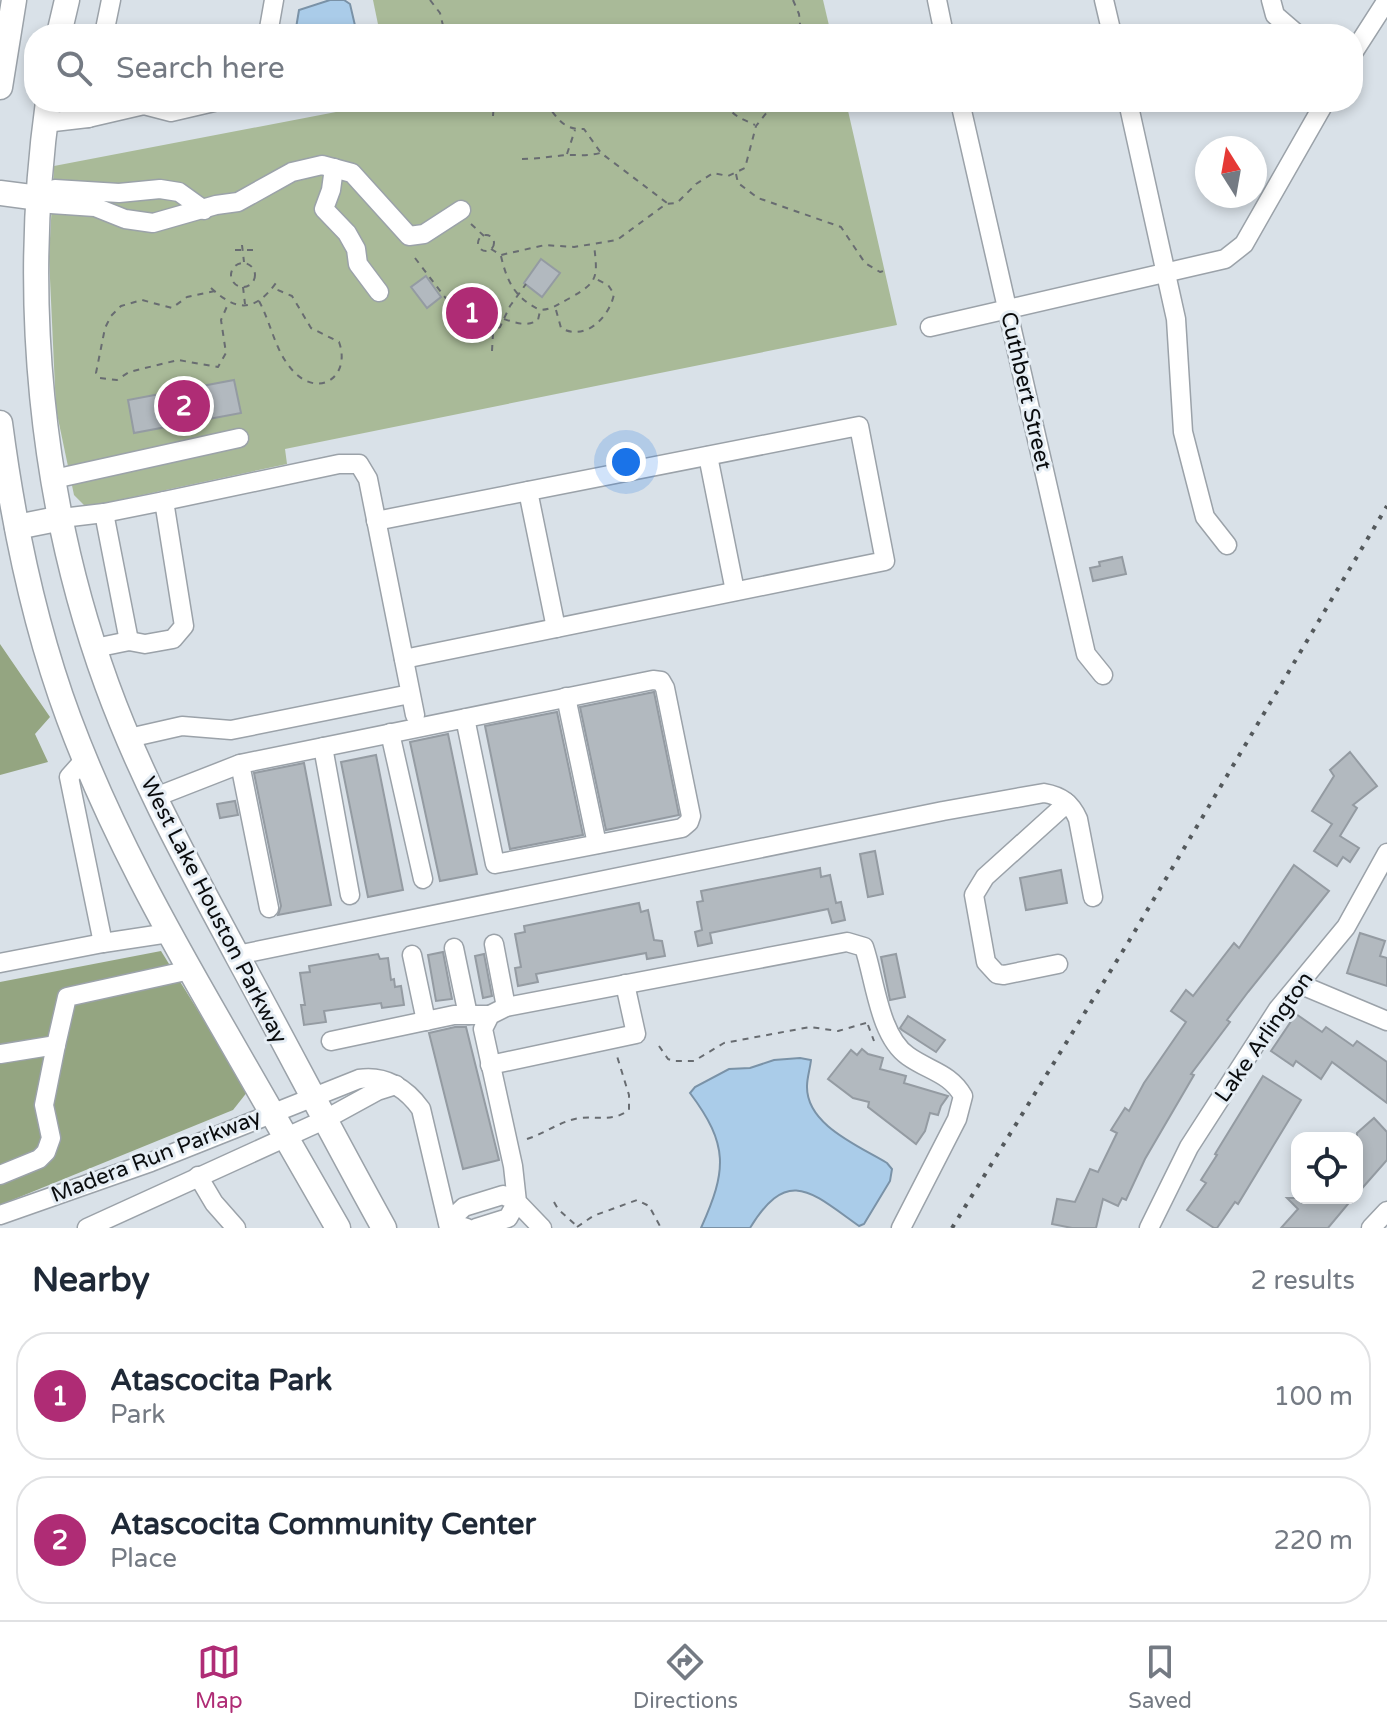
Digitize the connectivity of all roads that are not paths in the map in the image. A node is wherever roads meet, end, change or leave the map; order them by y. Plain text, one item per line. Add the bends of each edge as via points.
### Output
1 (14, 0) edge
2 (67, 0) edge
3 (111, 0) edge
4 (274, 0) edge
5 (937, 0) edge
6 (1104, 0) edge
7 (1271, 0) edge
8 (1387, 0) edge
9 (61, 24) edge
10 (106, 24) edge
11 (270, 24) edge
12 (942, 24) edge
13 (1110, 24) edge
14 (1285, 24) edge
15 (1363, 37) edge
16 (1, 60) edge
17 (0, 87) edge
18 (962, 112) edge
19 (1130, 112) edge
20 (1319, 112) edge
21 (46, 113) edge
22 (334, 168) junction
23 (0, 193) edge
24 (39, 198) junction
25 (96, 200) junction
26 (204, 210) junction
27 (461, 210) road end
28 (1167, 272) junction
29 (379, 292) dead end
30 (1007, 309) junction
31 (930, 327) dead end
32 (0, 423) edge
33 (239, 438) dead end
34 (708, 456) junction
35 (54, 479) junction
36 (528, 491) junction
37 (164, 501) junction
38 (104, 513) junction
39 (62, 518) junction
40 (376, 521) junction
41 (9, 529) edge
42 (1227, 545) dead end
43 (735, 591) junction
44 (556, 628) junction
45 (129, 641) junction
46 (95, 648) junction
47 (404, 659) junction
48 (1103, 675) dead end
49 (410, 694) junction
50 (566, 697) junction
51 (415, 715) dead end
52 (465, 718) junction
53 (390, 733) junction
54 (129, 738) junction
55 (323, 747) junction
56 (85, 759) junction
57 (240, 764) junction
58 (153, 798) junction
59 (1067, 803) junction
60 (597, 844) junction
61 (1387, 853) edge
62 (423, 879) dead end
63 (350, 895) dead end
64 (1093, 897) dead end
65 (269, 908) dead end
66 (169, 933) junction
67 (103, 943) junction
68 (494, 944) dead end
69 (454, 948) dead end
70 (237, 955) junction
71 (412, 955) dead end
72 (0, 963) edge
73 (1058, 964) dead end
74 (190, 970) junction
75 (625, 984) junction
76 (1299, 984) junction
77 (498, 1011) junction
78 (468, 1015) junction
79 (426, 1021) junction
80 (1387, 1021) edge
81 (331, 1041) dead end
82 (56, 1045) junction
83 (0, 1054) edge
84 (490, 1065) junction
85 (396, 1085) junction
86 (311, 1096) junction
87 (271, 1112) junction
88 (324, 1120) junction
89 (285, 1138) junction
90 (0, 1175) edge
91 (198, 1176) junction
92 (517, 1202) junction
93 (1387, 1211) edge
94 (0, 1215) edge
95 (448, 1225) edge
96 (87, 1228) edge
97 (236, 1228) edge
98 (338, 1228) edge
99 (384, 1228) edge
100 (467, 1228) edge
101 (476, 1228) edge
102 (542, 1228) edge
103 (901, 1228) edge
104 (1149, 1228) edge
105 (1371, 1228) edge

1 - 16 main road
2 - 9 main road
3 - 10 street
4 - 11 street
5 - 12 street
6 - 13 street
7 - 14 street via 1275,15
8 - 15 street
16 - 17 main road
18 - 30 street, Cuthbert Street
19 - 28 street
20 - 28 street via 1244,244 1225,259
21 - 24 main road, West Lake Houston Parkway
22 - 26 street via 307,167 238,202
22 - 27 street via 359,179 409,236 424,234
22 - 29 street via 324,209 347,233 358,264
23 - 24 main road
24 - 25 street via 55,189
24 - 35 main road, West Lake Houston Parkway via 39,350
25 - 26 street via 160,189 179,192
25 - 26 street via 125,219 153,223
28 - 30 street
28 - 42 street via 1176,319 1183,432 1205,517
30 - 31 street
30 - 48 street, Cuthbert Street via 1086,654
32 - 41 main road, West Lake Houston Parkway
33 - 35 street
34 - 36 street
34 - 43 street
34 - 43 street via 859,426 885,561
35 - 39 main road, West Lake Houston Parkway
36 - 40 street
36 - 44 street
37 - 38 street
37 - 40 street via 359,464 368,479
37 - 45 street via 184,626 173,639
38 - 39 street
38 - 45 street
39 - 41 main road
39 - 46 main road, West Lake Houston Parkway
40 - 47 street
41 - 56 main road, West Lake Houston Parkway
43 - 44 street
44 - 47 street
45 - 46 street
46 - 54 main road, West Lake Houston Parkway
47 - 49 street
49 - 51 street
49 - 54 street via 231,730 182,726
50 - 52 street
50 - 60 street
50 - 60 street via 653,680 661,681 668,702 689,822 682,828
52 - 53 street
52 - 60 street via 495,864
53 - 55 street
53 - 62 street
54 - 58 main road, West Lake Houston Parkway
55 - 57 street
55 - 63 street
56 - 66 main road, West Lake Houston Parkway via 124,850
56 - 67 street via 69,777
57 - 58 street
57 - 65 street
58 - 70 main road, West Lake Houston Parkway
59 - 64 street via 1078,819
59 - 70 street via 1056,795 1028,794
59 - 73 street via 985,877 974,895 986,962 997,974
61 - 76 street, Lake Arlington via 1346,927
66 - 67 street
66 - 74 main road, West Lake Houston Parkway
67 - 72 street
68 - 77 street
69 - 78 street
70 - 86 main road, West Lake Houston Parkway
71 - 79 street
74 - 82 street via 67,997
74 - 87 main road, West Lake Houston Parkway
75 - 77 street
75 - 84 street via 636,1034
75 - 103 street via 847,942 864,947 891,1039 908,1056 956,1082 963,1096 957,1119
76 - 80 street
76 - 104 street, Lake Arlington via 1189,1147
77 - 78 street
77 - 84 street via 483,1029
78 - 79 street
79 - 81 street
82 - 83 street
82 - 90 street via 44,1105 51,1138 46,1152
84 - 92 street
85 - 86 street, Madera Run Parkway via 371,1077
85 - 88 street, Madera Run Parkway
85 - 95 street via 421,1109
86 - 87 street, Madera Run Parkway
86 - 88 main road, West Lake Houston Parkway
87 - 89 main road, West Lake Houston Parkway
87 - 94 street, Madera Run Parkway via 151,1162
88 - 89 street, Madera Run Parkway
88 - 99 main road, West Lake Houston Parkway
89 - 91 street, Madera Run Parkway
89 - 98 main road, West Lake Houston Parkway
91 - 96 street, Madera Run Parkway
91 - 97 street
92 - 95 street via 503,1195 464,1207
92 - 101 street via 508,1218
92 - 102 street
93 - 105 street
95 - 100 street

